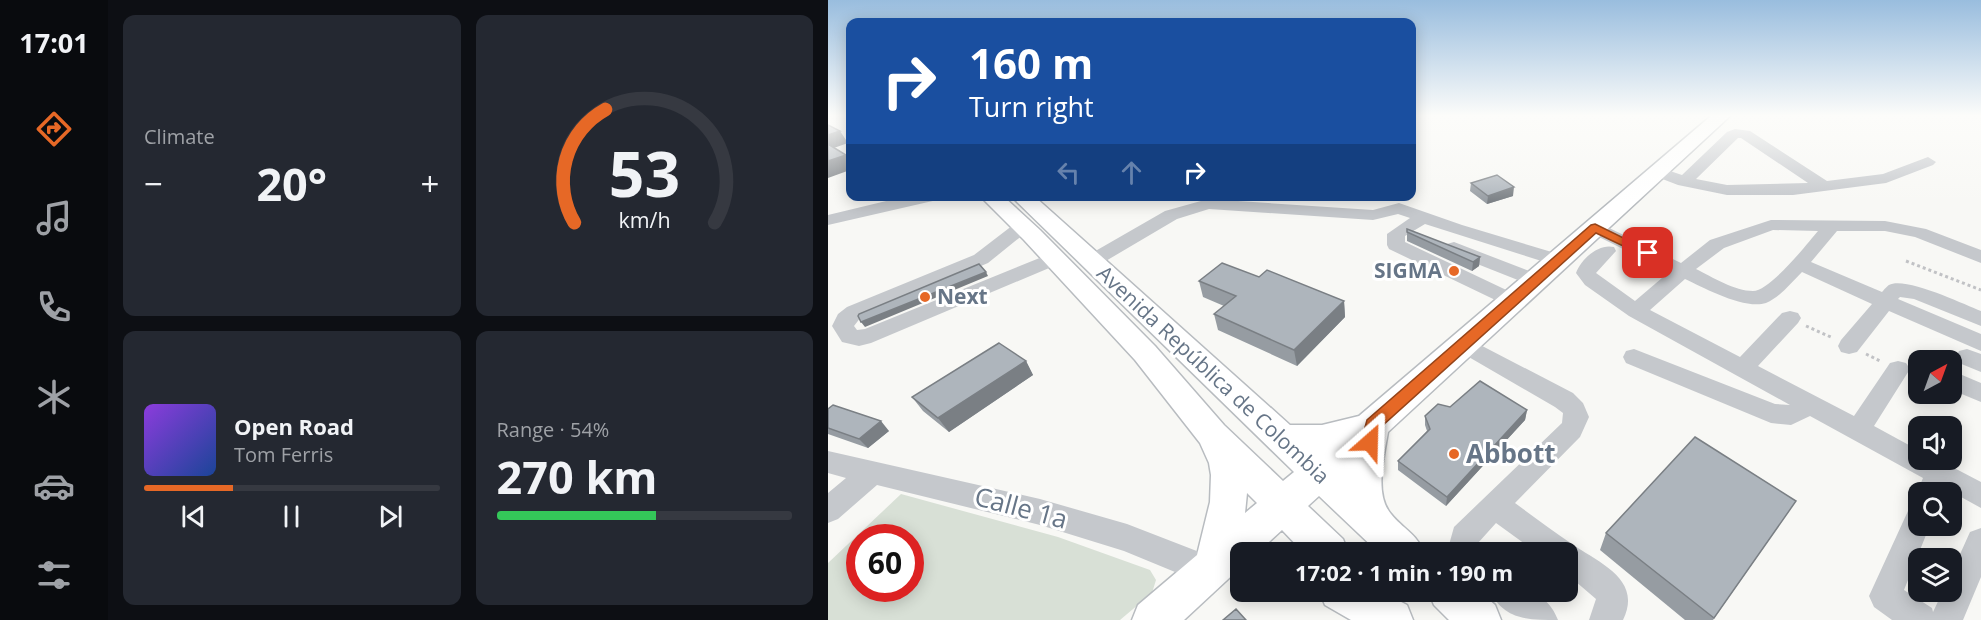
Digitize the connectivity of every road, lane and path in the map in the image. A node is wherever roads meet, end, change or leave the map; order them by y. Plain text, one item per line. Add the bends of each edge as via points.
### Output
1 (1697, 145) edge
2 (1718, 145) edge
3 (1762, 145) edge
4 (1928, 162) dead end
5 (1671, 177) junction
6 (1825, 187) junction
7 (910, 201) edge
8 (999, 201) edge
9 (1387, 201) edge
10 (1399, 208) junction
11 (1424, 217) junction
12 (828, 220) edge
13 (1033, 221) edge
14 (1833, 225) junction
15 (1406, 228) junction
16 (1601, 240) junction
17 (1981, 257) edge
18 (1054, 259) junction
19 (1558, 260) junction
20 (1092, 261) junction
21 (1906, 261) dead end
22 (1799, 264) junction
23 (1683, 270) junction
24 (1535, 280) junction
25 (1981, 290) edge
26 (1512, 301) junction
27 (1885, 301) junction
28 (1636, 310) junction
29 (1790, 318) dead end
30 (1981, 319) edge
31 (1463, 344) junction
32 (1849, 346) dead end
33 (1976, 354) edge
34 (1634, 357) dead end
35 (1743, 369) junction
36 (1898, 369) dead end
37 (1962, 384) edge
38 (1981, 393) edge
39 (1807, 403) junction
40 (1373, 424) junction
41 (1858, 430) junction
42 (1212, 434) junction
43 (1279, 437) junction
44 (828, 462) edge
45 (873, 472) junction
46 (1318, 473) junction
47 (1934, 482) edge
48 (1962, 491) edge
49 (1981, 496) edge
50 (1283, 503) junction
51 (1494, 505) junction
52 (828, 510) edge
53 (1374, 523) junction
54 (1911, 536) edge
55 (1320, 542) edge
56 (1394, 542) edge
57 (1462, 542) edge
58 (1546, 542) edge
59 (1981, 544) edge
60 (1578, 565) edge
61 (1221, 568) edge
62 (1359, 602) edge
63 (1376, 602) edge
64 (1460, 602) edge
65 (1520, 602) edge
66 (1153, 620) edge
67 (1393, 620) edge
68 (1480, 620) edge
69 (1542, 620) edge
70 (1605, 620) edge
71 (1920, 620) edge
72 (1946, 620) edge

1 - 5 main road
2 - 5 street
3 - 6 street
4 - 6 street via 1886,178
5 - 6 street via 1727,190
5 - 16 main road
7 - 12 street
8 - 13 main road, Avenida República de Colombia
9 - 10 street
10 - 11 street
10 - 20 street via 1373,215 1208,204 1171,215
11 - 15 street
11 - 19 street
13 - 18 main road, Avenida República de Colombia
13 - 18 street via 981,259 854,312 843,326 850,338 872,335
13 - 20 main road, Avenida República de Colombia
14 - 17 street via 1896,227
14 - 22 street
14 - 23 street via 1771,225 1717,244
15 - 24 street
15 - 26 street via 1396,234 1396,245
16 - 19 main road
16 - 23 street
16 - 28 street via 1586,273
18 - 42 main road, Avenida República de Colombia via 1144,353
19 - 24 main road
20 - 43 main road, Avenida República de Colombia
21 - 25 path
22 - 23 street via 1758,298 1737,294
22 - 27 street
23 - 28 street
24 - 26 main road
26 - 31 main road
27 - 30 street via 1895,290 1908,290
27 - 32 street
27 - 33 street
28 - 35 street
29 - 35 street
31 - 40 main road
31 - 51 street via 1564,400 1577,413 1571,430
34 - 39 street via 1771,413 1792,416
35 - 39 street
36 - 41 street
37 - 38 street
39 - 41 street
40 - 43 main road via 1342,436 1312,441
40 - 46 main road
40 - 53 main road via 1364,490
41 - 47 street
42 - 50 main road, Avenida República de Colombia
42 - 61 main road via 1227,465
43 - 46 main road, Avenida República de Colombia
44 - 45 street, Calle 1a
45 - 52 street
45 - 61 street, Calle 1a via 1040,512
46 - 50 main road
46 - 53 main road, Avenida República de Colombia
48 - 49 street
50 - 55 main road, Avenida República de Colombia
50 - 61 main road
51 - 57 street
51 - 58 street
53 - 56 main road, Avenida República de Colombia
54 - 71 street via 1885,596
59 - 72 street
60 - 70 street via 1610,590 1613,606
61 - 66 main road
62 - 67 main road
63 - 67 main road
64 - 68 main road
65 - 69 street

